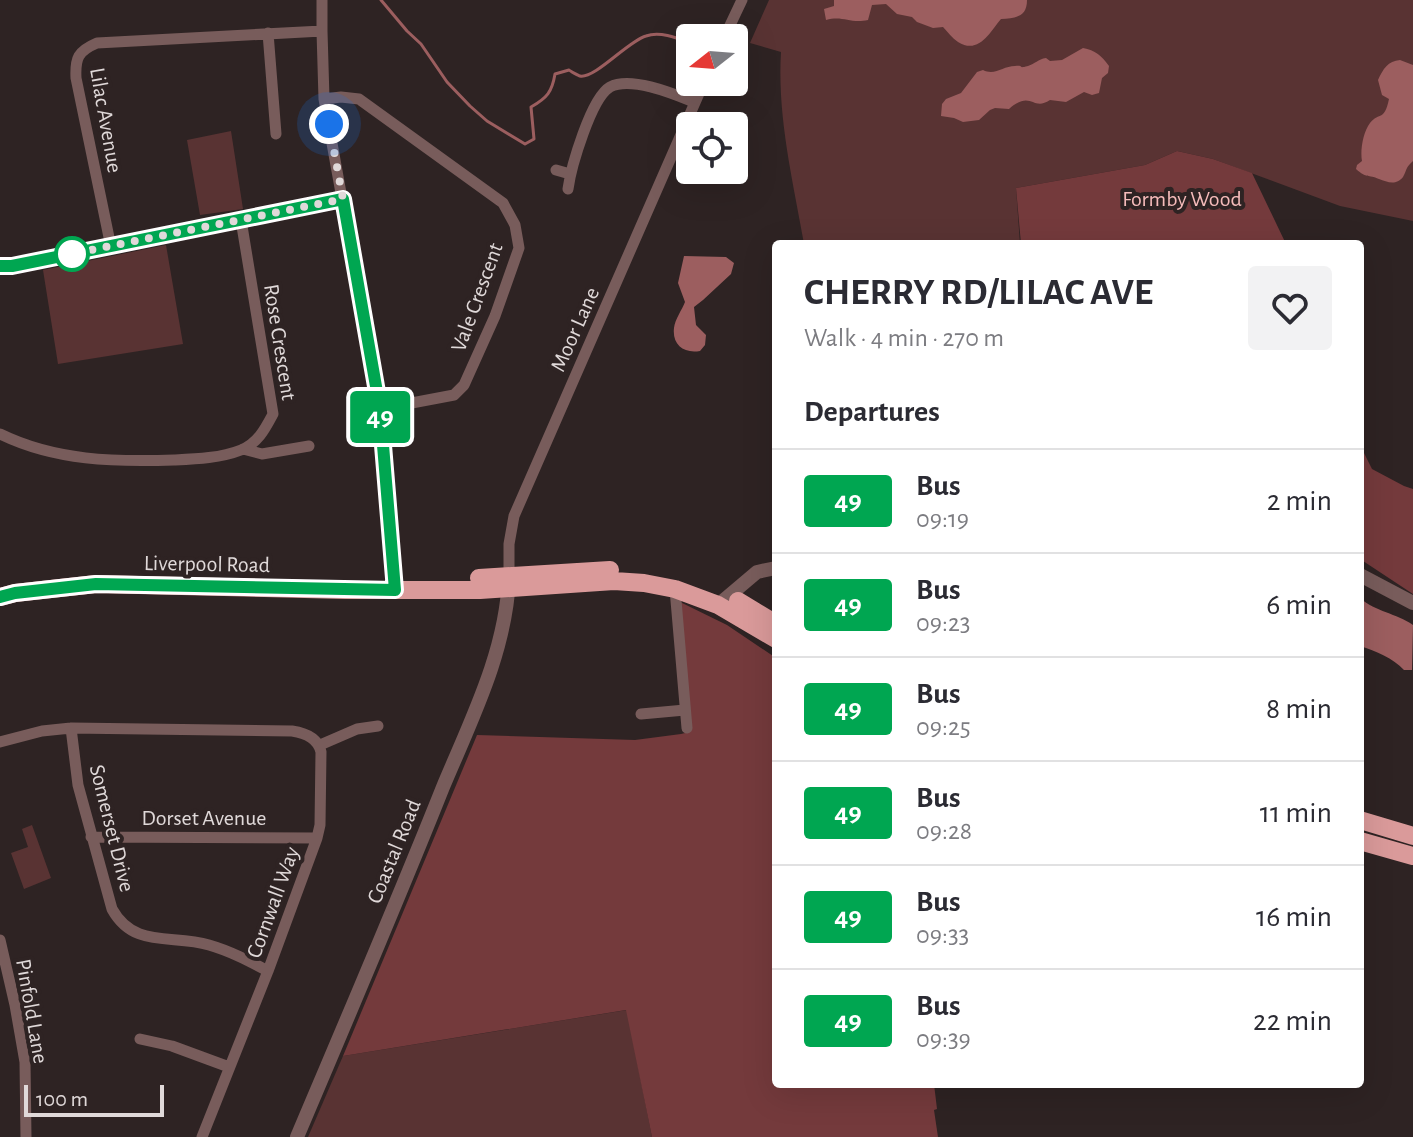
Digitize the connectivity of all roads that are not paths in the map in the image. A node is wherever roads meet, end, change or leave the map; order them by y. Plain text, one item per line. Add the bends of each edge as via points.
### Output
1 (322, 0) edge
2 (742, 0) edge
3 (731, 24) edge
4 (322, 31) junction
5 (268, 33) junction
6 (697, 96) edge
7 (324, 99) junction
8 (694, 102) junction
9 (276, 134) dead end
10 (556, 170) dead end
11 (570, 174) junction
12 (568, 189) dead end
13 (343, 199) junction
14 (241, 220) junction
15 (111, 247) junction
16 (0, 266) edge
17 (380, 409) junction
18 (0, 434) edge
19 (309, 446) dead end
20 (243, 449) junction
21 (772, 569) edge
22 (1364, 577) edge
23 (509, 583) junction
24 (675, 589) junction
25 (405, 590) junction
26 (0, 597) edge
27 (722, 600) junction
28 (1413, 603) edge
29 (772, 622) edge
30 (772, 636) edge
31 (685, 710) junction
32 (641, 714) dead end
33 (378, 726) dead end
34 (71, 728) junction
35 (687, 728) dead end
36 (0, 742) edge
37 (320, 745) junction
38 (1364, 821) edge
39 (1413, 836) edge
40 (91, 837) junction
41 (317, 838) junction
42 (1364, 842) edge
43 (1413, 856) edge
44 (0, 940) edge
45 (268, 971) junction
46 (140, 1039) dead end
47 (229, 1067) junction
48 (26, 1137) edge
49 (202, 1137) edge
50 (297, 1137) edge

1 - 4 street
2 - 3 street
4 - 5 street, Lilac Avenue
4 - 7 street
5 - 9 street
5 - 15 street, Lilac Avenue via 97,43 75,61
6 - 8 street, Moor Lane
7 - 13 street
7 - 17 street, Vale Crescent via 359,99 503,203 517,236 519,248 495,316 464,385 454,395
8 - 11 street via 652,87 612,86 593,111
8 - 23 street, Moor Lane via 514,516
10 - 11 street
11 - 12 street
13 - 14 street
13 - 17 street
14 - 15 street
14 - 20 street, Rose Crescent via 273,414 262,436
15 - 16 street
17 - 25 street
18 - 20 street via 43,452 125,462 196,459
19 - 20 street via 262,454
21 - 27 street via 757,572
22 - 28 street
23 - 24 highway, Liverpool Road via 614,581
23 - 25 highway, Liverpool Road via 472,579
23 - 27 highway, Liverpool Road via 614,569 669,575
23 - 50 street, Coastal Road via 503,630 488,677
24 - 27 highway, Liverpool Road
24 - 31 street
25 - 26 highway, Liverpool Road via 96,584
27 - 29 highway
27 - 30 highway
31 - 32 street
31 - 35 street
33 - 37 street
34 - 36 street
34 - 37 street via 292,731
34 - 40 street, Somerset Drive
37 - 41 street, Cornwall Way
38 - 39 highway
40 - 41 street, Dorset Avenue
40 - 45 street, Somerset Drive via 112,909 127,928 209,945
41 - 45 street, Cornwall Way
42 - 43 highway
44 - 48 street, Pinfold Lane via 25,1062
45 - 47 street, Cornwall Way
46 - 47 street
47 - 49 street, Cornwall Way

